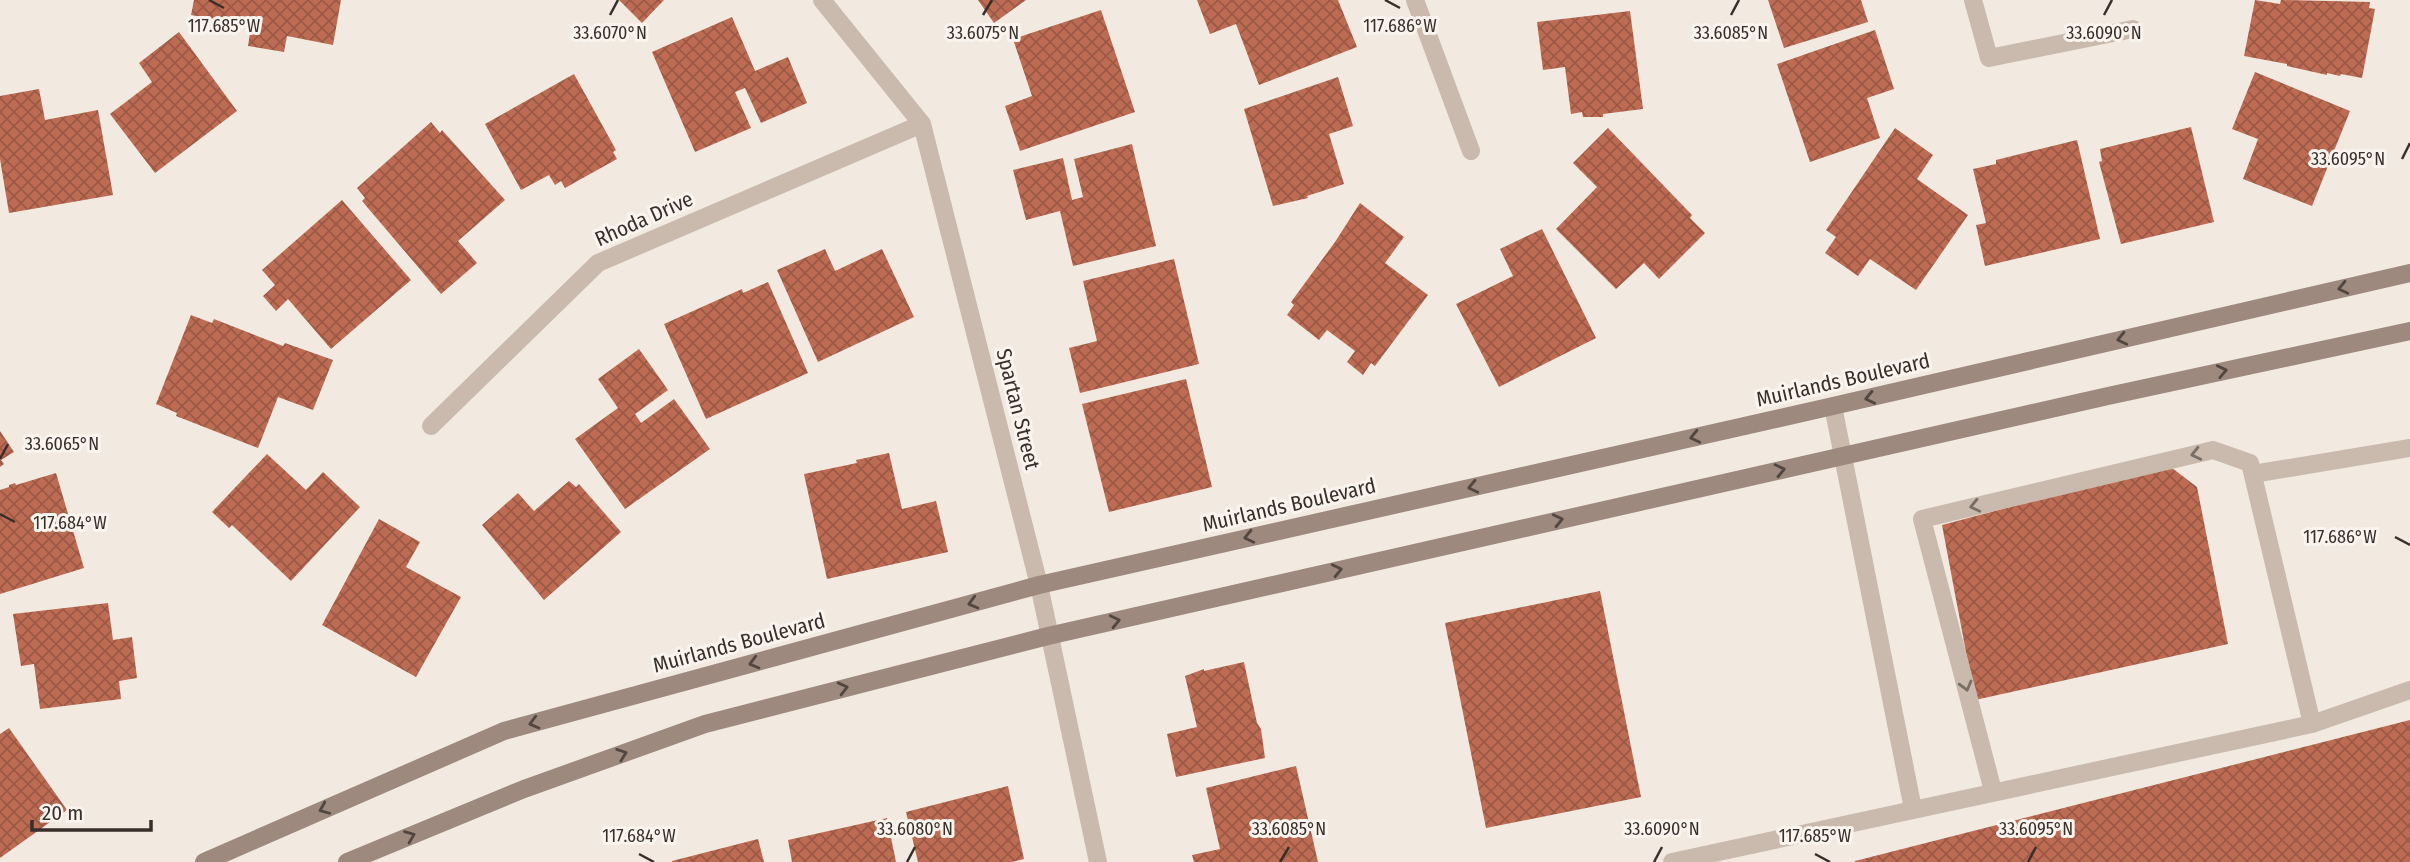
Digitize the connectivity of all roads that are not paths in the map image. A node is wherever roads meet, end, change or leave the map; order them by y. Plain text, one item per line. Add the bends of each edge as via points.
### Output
1 (822, 0) edge
2 (1415, 0) edge
3 (1973, 0) edge
4 (2133, 29) dead end
5 (922, 124) junction
6 (1471, 151) dead end
7 (2410, 273) edge
8 (2410, 331) edge
9 (1833, 406) junction
10 (431, 426) dead end
11 (2410, 448) edge
12 (1842, 456) junction
13 (2253, 474) junction
14 (1039, 585) junction
15 (1048, 636) junction
16 (2410, 690) edge
17 (2312, 724) junction
18 (1993, 791) junction
19 (1913, 809) junction
20 (204, 862) edge
21 (346, 862) edge
22 (1098, 862) edge
23 (1672, 862) edge

1 - 5 street, Spartan Street
2 - 6 street
3 - 4 street via 1989,58
5 - 10 street, Rhoda Drive via 598,263
5 - 14 street, Spartan Street
7 -> 9 main road, Muirlands Boulevard
12 -> 8 main road
9 - 12 street
9 -> 14 main road, Muirlands Boulevard
11 - 13 street
15 -> 12 main road
12 - 19 street
13 - 17 street
13 -> 18 street via 2250,463 2213,450 1922,519
14 - 15 street, Spartan Street
14 -> 20 main road, Muirlands Boulevard via 504,731
21 -> 15 main road via 524,789 705,724
15 - 22 street, Spartan Street
16 - 17 street
17 - 18 street
18 - 19 street
19 - 23 street

